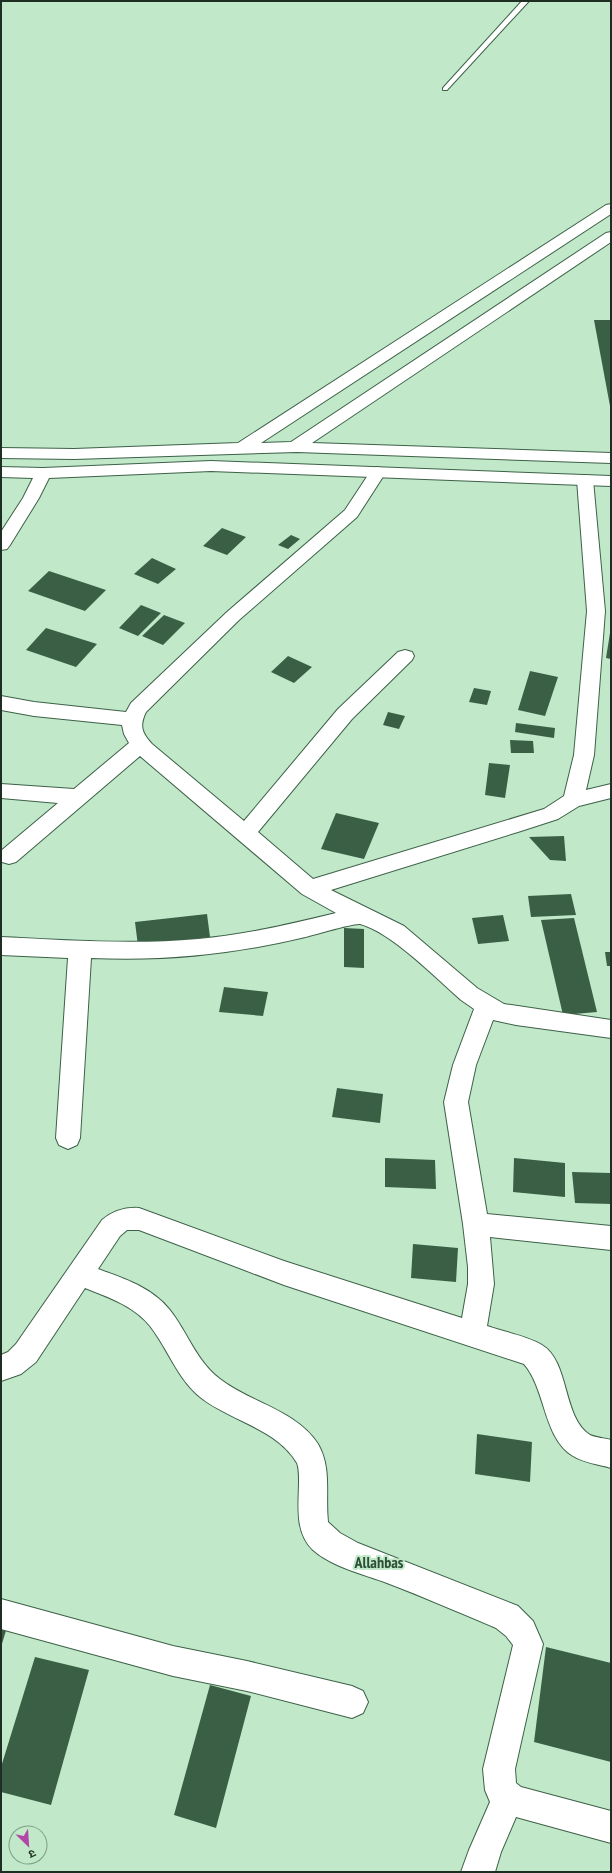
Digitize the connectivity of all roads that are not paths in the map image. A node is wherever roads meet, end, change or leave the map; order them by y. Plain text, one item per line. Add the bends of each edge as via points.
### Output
1 (526, 1) edge
2 (445, 89) dead end
3 (611, 208) edge
4 (611, 236) edge
5 (244, 447) junction
6 (295, 447) junction
7 (1, 453) edge
8 (611, 458) edge
9 (211, 466) junction
10 (264, 468) junction
11 (1, 472) edge
12 (43, 472) junction
13 (378, 472) junction
14 (585, 480) junction
15 (611, 482) edge
16 (1, 545) edge
17 (405, 656) dead end
18 (1, 703) edge
19 (132, 719) junction
20 (141, 744) junction
21 (1, 791) edge
22 (611, 791) edge
23 (79, 797) junction
24 (573, 800) junction
25 (245, 833) junction
26 (9, 856) dead end
27 (310, 888) junction
28 (361, 915) junction
29 (1, 946) edge
30 (80, 950) junction
31 (487, 1006) junction
32 (611, 1029) edge
33 (68, 1138) dead end
34 (476, 1224) junction
35 (611, 1238) edge
36 (80, 1274) junction
37 (472, 1335) junction
38 (1, 1368) edge
39 (611, 1454) edge
40 (1, 1614) edge
41 (352, 1702) dead end
42 (508, 1798) junction
43 (611, 1827) edge
44 (478, 1872) edge

1 - 2 lane
3 - 5 street
4 - 6 street
5 - 6 street
5 - 7 street via 66,454
5 - 9 street
6 - 8 street
6 - 10 street
9 - 10 street
9 - 12 street
10 - 13 street
11 - 12 street
12 - 16 street via 31,498
13 - 14 street
13 - 19 street via 351,512 233,616 138,708
14 - 15 street
14 - 24 street via 596,611 584,755
17 - 25 street via 344,714
18 - 19 street
19 - 20 street via 131,728
20 - 23 street
20 - 25 street
21 - 23 street
22 - 24 street
23 - 26 street
24 - 27 street via 551,814
25 - 27 street
27 - 28 street
28 - 30 street via 222,945 169,949
28 - 31 street via 396,932 469,994
29 - 30 street
30 - 33 street
31 - 32 street via 498,1012 516,1016
31 - 34 street via 465,1062 456,1102
34 - 35 street
34 - 37 street via 481,1284
36 - 37 street via 111,1228 127,1218 139,1219 284,1273
36 - 38 street via 26,1354 19,1361
36 - 42 street via 147,1305 159,1317 192,1370 220,1397 270,1420 292,1434 311,1462 315,1529 324,1540 357,1557 506,1617 523,1631 528,1644 500,1769 502,1790
37 - 39 street via 533,1354 540,1360 549,1378 565,1425 572,1437 583,1446
40 - 41 street via 173,1661
42 - 43 street via 532,1807
42 - 44 street

